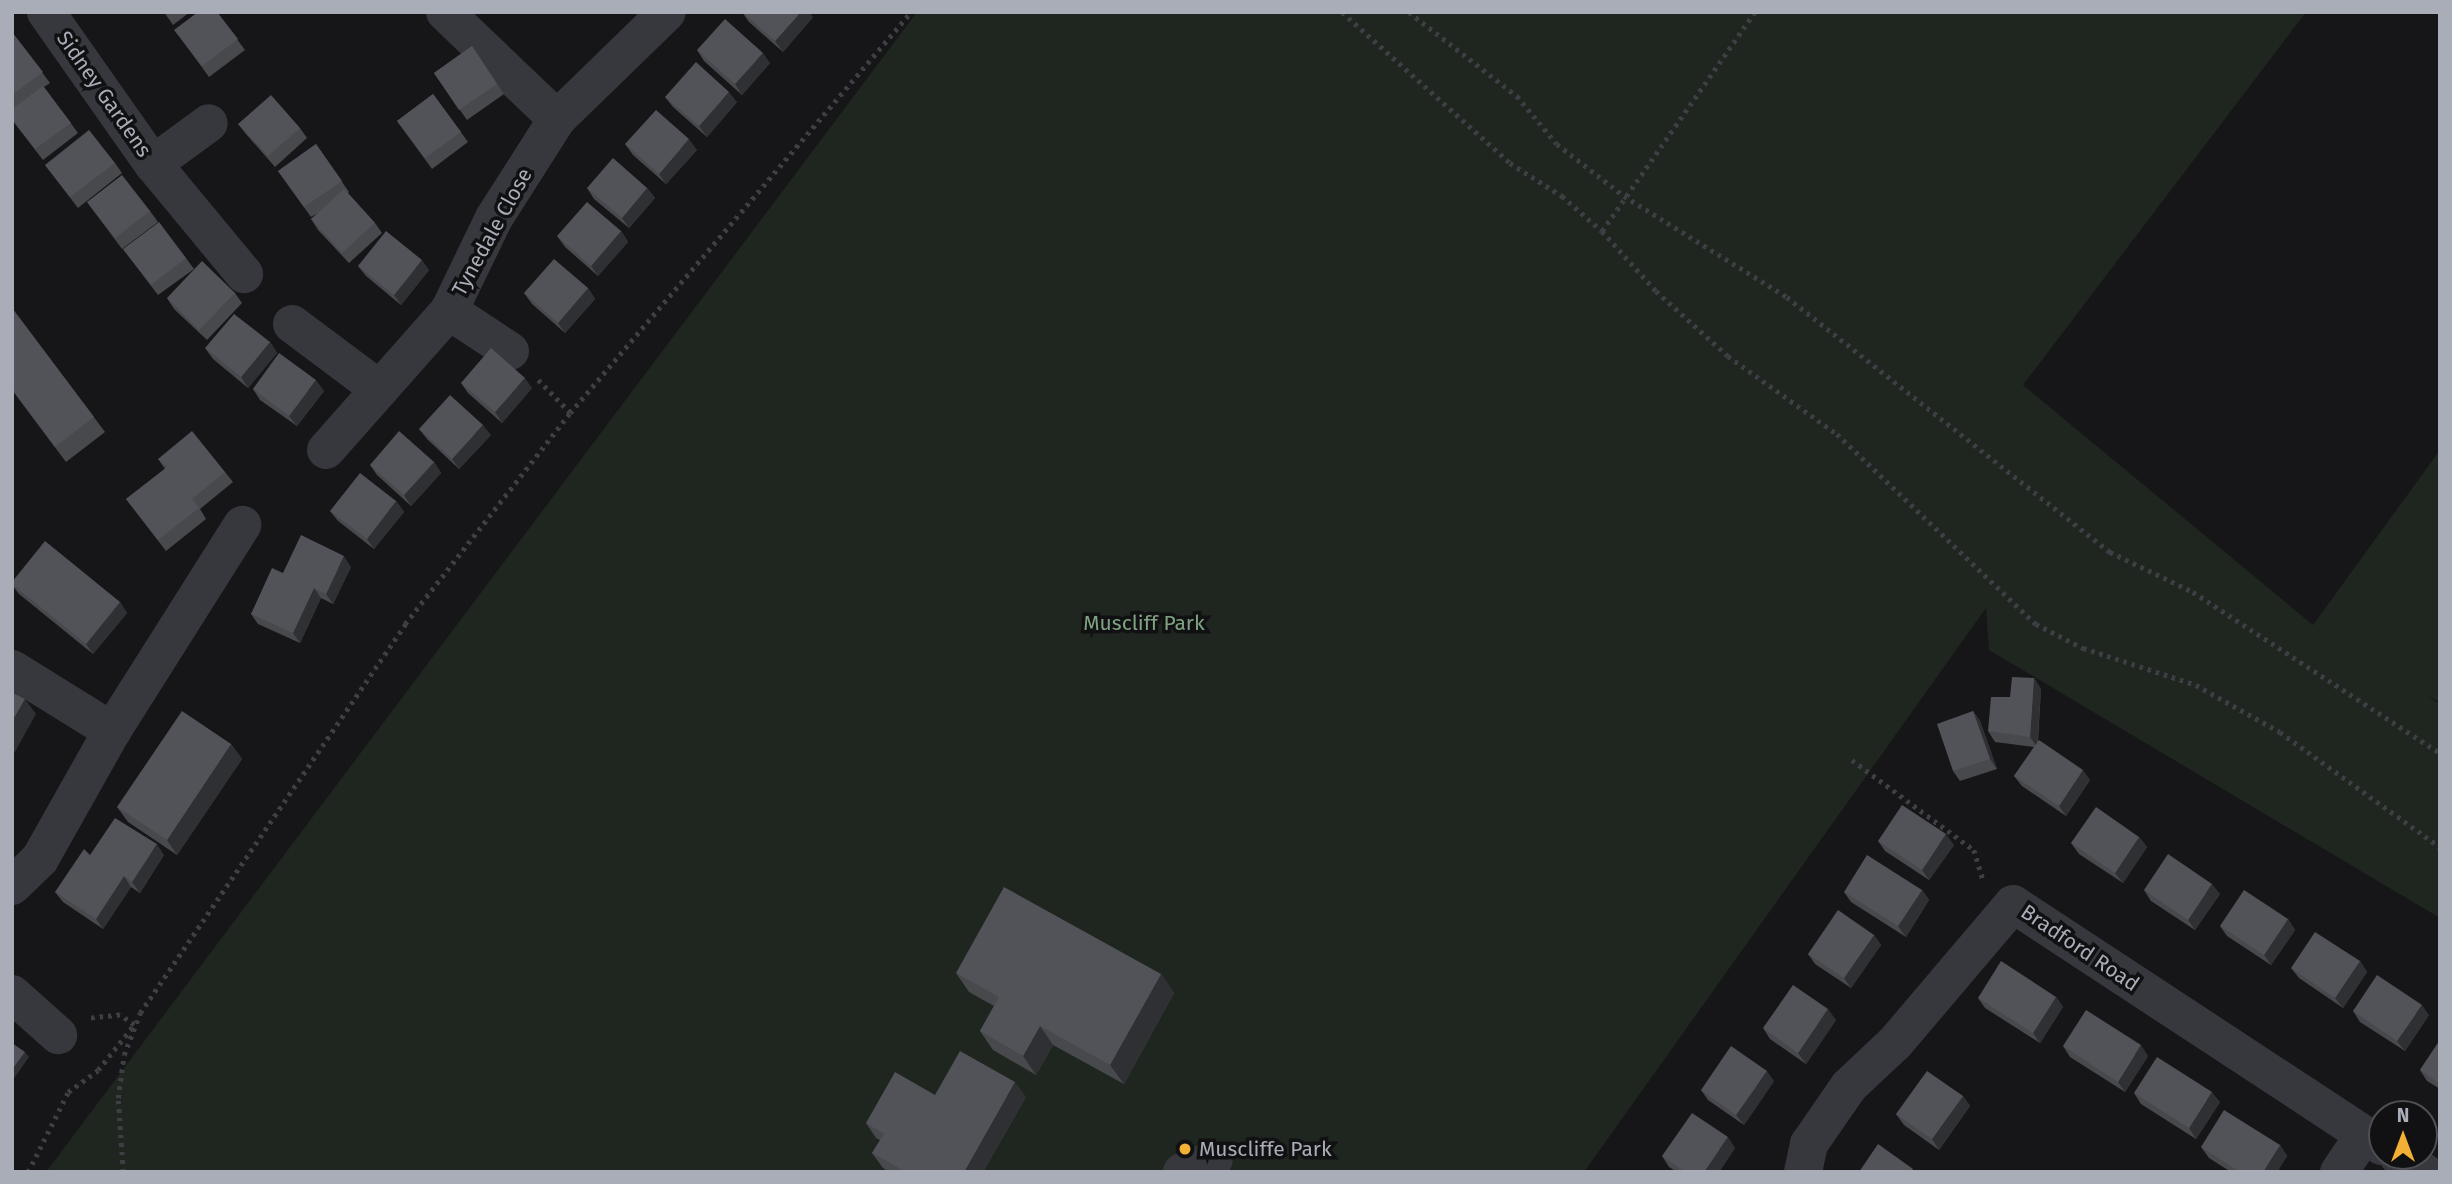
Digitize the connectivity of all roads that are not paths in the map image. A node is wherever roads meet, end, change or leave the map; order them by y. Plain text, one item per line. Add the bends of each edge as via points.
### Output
1 (445, 12) edge
2 (667, 12) edge
3 (58, 17) edge
4 (558, 119) junction
5 (209, 123) dead end
6 (153, 164) junction
7 (244, 274) dead end
8 (449, 311) junction
9 (292, 324) dead end
10 (510, 351) road end
11 (379, 389) junction
12 (326, 450) dead end
13 (242, 525) dead end
14 (12, 669) edge
15 (112, 732) junction
16 (12, 886) edge
17 (12, 994) edge
18 (58, 1034) dead end
19 (2368, 1137) edge
20 (2368, 1145) edge
21 (1803, 1172) edge
22 (2339, 1172) edge

1 - 4 street
2 - 4 street, Tynedale Close
3 - 6 street, Sidney Gardens
4 - 8 street, Tynedale Close via 494,218
5 - 6 street, Sidney Gardens
6 - 7 street, Sidney Gardens
8 - 10 street, Tynedale Close
8 - 11 street, Tynedale Close
9 - 11 street
11 - 12 street, Tynedale Close
13 - 15 street via 154,658
14 - 15 street
15 - 16 street via 40,859
17 - 18 street
19 - 21 street, Bradford Road via 1999,895 1895,1044 1849,1086 1809,1144
20 - 22 street, Bradford Road

